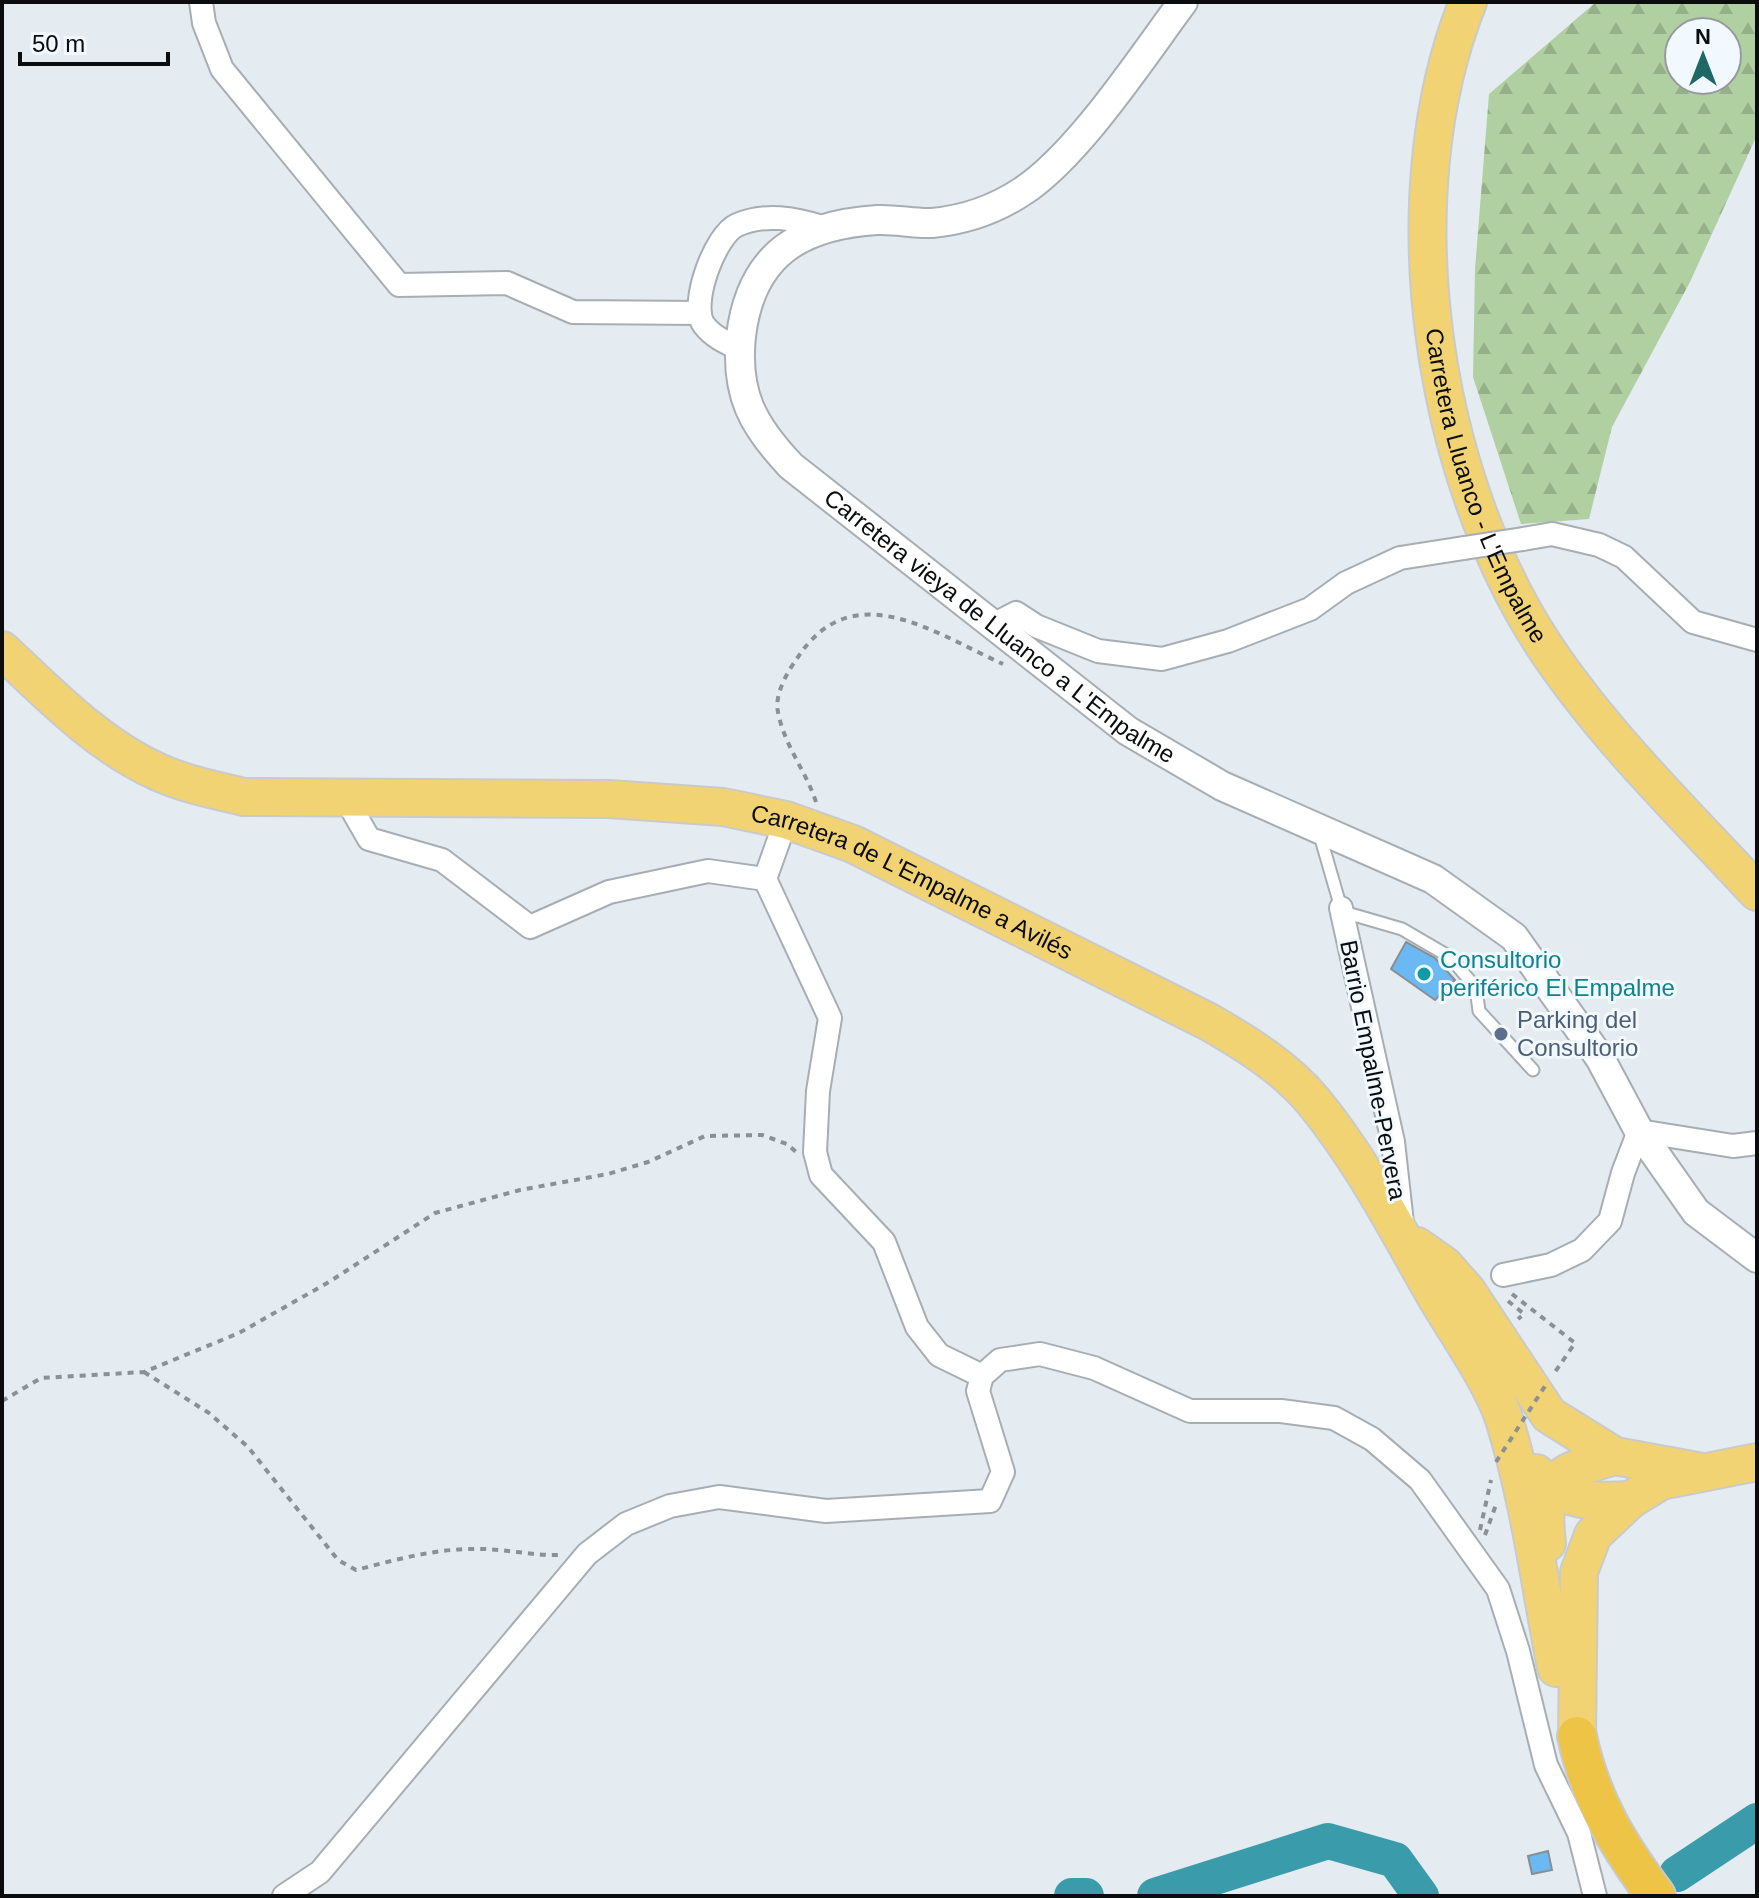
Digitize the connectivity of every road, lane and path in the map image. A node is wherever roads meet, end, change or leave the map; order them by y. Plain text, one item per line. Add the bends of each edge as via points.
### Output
1 (201, 2) edge
2 (1183, 2) edge
3 (1468, 2) edge
4 (822, 227) junction
5 (700, 313) junction
6 (740, 349) junction
7 (993, 625) junction
8 (1757, 640) edge
9 (2, 650) edge
10 (1012, 667) dead end
11 (346, 799) junction
12 (786, 820) junction
13 (1317, 825) junction
14 (821, 832) junction
15 (765, 879) junction
16 (1757, 892) edge
17 (1341, 908) junction
18 (1533, 1070) dead end
19 (1639, 1131) junction
20 (1757, 1143) edge
21 (821, 1175) junction
22 (1404, 1236) junction
23 (1757, 1258) edge
24 (1503, 1275) dead end
25 (1432, 1290) junction
26 (1506, 1350) junction
27 (144, 1372) junction
28 (982, 1376) junction
29 (1547, 1383) dead end
30 (2, 1401) edge
31 (1615, 1456) junction
32 (1757, 1462) edge
33 (1702, 1472) junction
34 (1552, 1486) junction
35 (1630, 1500) junction
36 (1478, 1544) dead end
37 (587, 1554) junction
38 (1568, 1663) junction
39 (1577, 1736) joint
40 (284, 1896) edge
41 (1595, 1896) edge
42 (1656, 1896) edge

1 - 5 street via 222,69 399,285 507,283 573,312
2 - 4 street, Carretera vieya de Lluanco a L'Empalme via 1065,153 1023,191 973,216
3 - 16 main road, Carretera Lluanco - L'Empalme via 1446,69 1427,201 1426,250 1434,332 1469,482 1504,570 1543,644 1607,727
4 - 5 street via 760,218 733,227 707,266
4 - 6 street, Carretera vieya de Lluanco a L'Empalme via 784,246 755,286
5 - 6 street via 702,324
6 - 7 street, Carretera vieya de Lluanco a L'Empalme via 744,399 761,434 791,466
7 - 8 street, bridge via 1016,613 1098,651 1162,659 1228,641 1310,609 1346,583 1400,558 1552,534 1624,557 1693,622
7 - 13 street, Carretera vieya de Lluanco a L'Empalme via 1128,731 1222,786
9 - 11 main road, Carretera de L'Empalme a Avilés via 100,737 155,770 244,797
10 - 14 path via 890,615 863,611 811,636 785,676 777,709 815,799
11 - 12 main road, Carretera de L'Empalme a Avilés via 609,799 723,807
11 - 15 street via 369,839 442,860 530,927 609,892 708,871
12 - 14 main road, Carretera de L'Empalme a Avilés
12 - 15 street
13 - 17 lane
13 - 19 street, Carretera vieya de Lluanco a L'Empalme via 1433,879 1514,937 1600,1058
14 - 22 main road, Carretera de L'Empalme a Avilés via 1246,1044 1313,1101
15 - 21 street via 830,1018 818,1091 815,1152
17 - 18 lane via 1402,929 1450,957 1476,988 1479,1011
17 - 22 street, Barrio Empalme-Pervera via 1393,1142
19 - 20 street via 1733,1146
19 - 23 street, Carretera vieya de Lluanco a L'Empalme via 1696,1212
19 - 24 street via 1610,1221 1582,1250 1551,1265
21 - 27 path via 787,1144 762,1135 730,1133 705,1136 608,1174 435,1213 239,1333
21 - 28 street via 884,1242 917,1327 939,1355
22 - 25 main road, Carretera de L'Empalme a Avilés
22 - 26 main road via 1444,1265
25 - 34 main road via 1458,1307 1502,1382 1536,1475
25 - 38 main road, Carretera de L'Empalme a Avilés via 1503,1415
26 - 31 main road via 1549,1415
26 - 34 main road
27 - 30 path via 41,1378
27 - 37 path via 209,1413 248,1447 338,1560 356,1570 431,1551
28 - 37 street via 978,1391 1003,1472 990,1501 826,1511 719,1497 670,1506 626,1524
28 - 41 street via 1000,1360 1040,1354 1094,1368 1190,1411 1281,1411 1334,1418 1372,1439 1408,1469 1498,1589 1546,1765 1579,1833
29 - 36 path, bridge via 1496,1462
31 - 33 main road
31 - 34 main road via 1566,1471
32 - 33 main road
33 - 35 main road via 1661,1481
34 - 35 main road via 1584,1502
34 - 38 main road
35 - 38 main road via 1593,1535 1579,1572
37 - 40 street via 320,1872
38 - 39 main road
39 - 42 highway via 1585,1778 1620,1847

